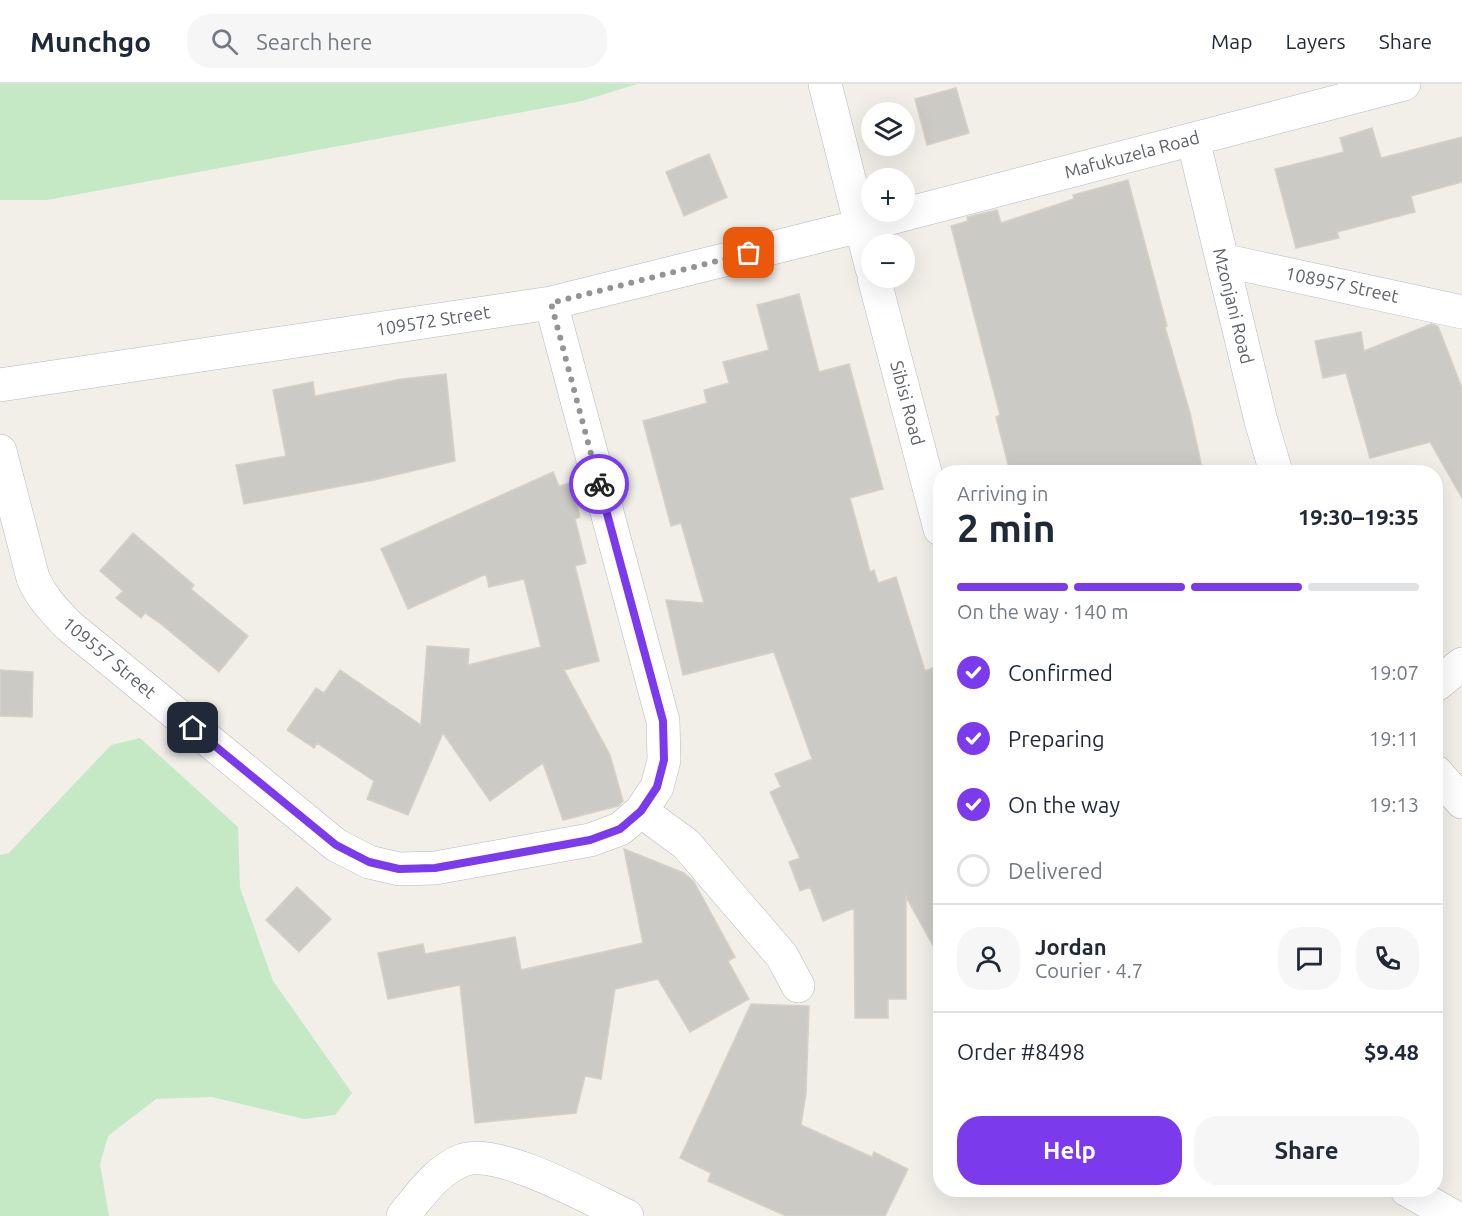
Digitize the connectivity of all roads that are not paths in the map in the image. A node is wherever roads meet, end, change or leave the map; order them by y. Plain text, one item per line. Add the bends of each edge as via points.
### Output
1 (825, 84) edge
2 (1404, 84) edge
3 (1193, 139) junction
4 (860, 226) junction
5 (862, 234) edge
6 (1222, 260) junction
7 (877, 288) edge
8 (551, 303) junction
9 (1462, 312) edge
10 (0, 385) edge
11 (0, 451) edge
12 (1274, 465) edge
13 (933, 502) edge
14 (1462, 664) edge
15 (1443, 679) edge
16 (1443, 780) edge
17 (1462, 802) edge
18 (641, 811) junction
19 (798, 986) dead end
20 (1419, 1197) edge
21 (403, 1216) edge
22 (627, 1216) edge
23 (1453, 1216) edge

1 - 4 street
2 - 3 street, Mafukuzela Road
3 - 4 street, Mafukuzela Road
3 - 6 street, Mzonjani Road
4 - 5 street
4 - 8 street, 109572 Street
6 - 9 street, 108957 Street
6 - 12 street, Mzonjani Road
7 - 13 street, Sibisi Road
8 - 10 street, 109572 Street
8 - 18 street, 109557 Street via 663,721 664,760 657,787
11 - 18 street, 109557 Street via 33,578 51,608 336,845 369,862 399,869 435,868 590,840 620,829
14 - 15 street
16 - 17 street
18 - 19 street via 686,844 782,956
20 - 23 street
21 - 22 street via 444,1170 465,1160 486,1158 527,1170

